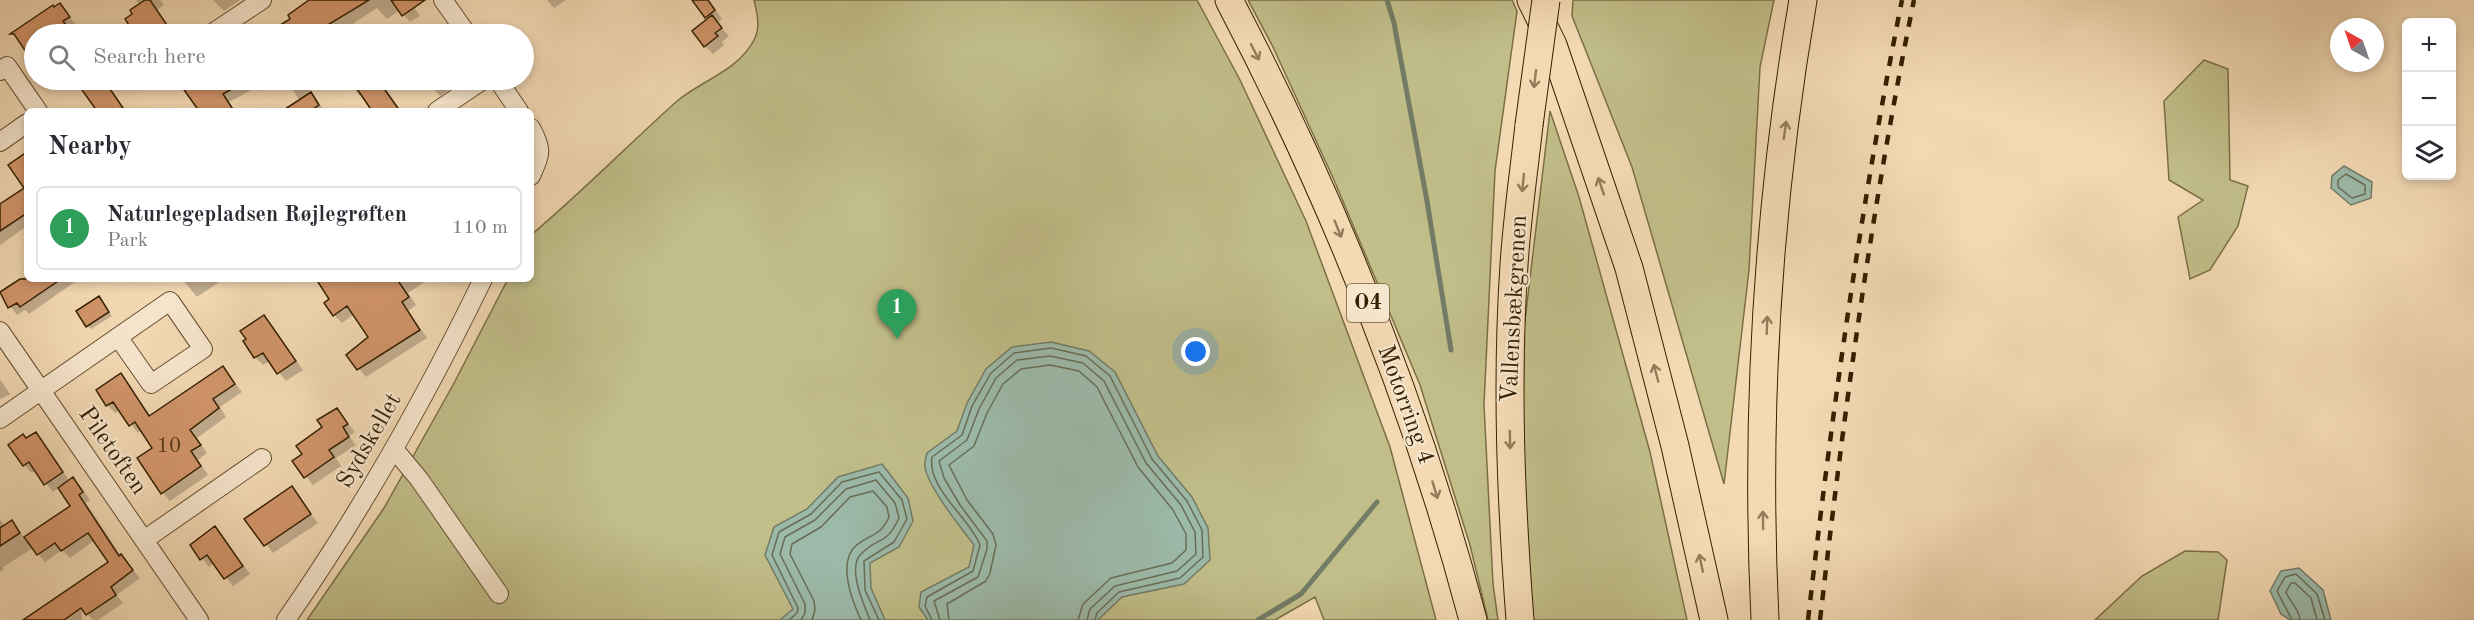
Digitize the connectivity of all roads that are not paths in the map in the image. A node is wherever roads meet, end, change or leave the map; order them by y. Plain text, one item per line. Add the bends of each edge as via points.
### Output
1 (262, 0) edge
2 (443, 0) edge
3 (1229, 0) edge
4 (1532, 0) edge
5 (1546, 0) edge
6 (1803, 0) edge
7 (226, 24) edge
8 (459, 24) edge
9 (0, 71) edge
10 (468, 90) edge
11 (505, 90) edge
12 (36, 108) edge
13 (441, 108) edge
14 (517, 108) edge
15 (24, 125) edge
16 (534, 134) edge
17 (0, 142) edge
18 (534, 169) edge
19 (482, 282) edge
20 (0, 331) edge
21 (118, 337) junction
22 (41, 390) junction
23 (0, 419) edge
24 (394, 449) junction
25 (262, 458) dead end
26 (144, 540) junction
27 (499, 594) dead end
28 (191, 617) edge
29 (286, 620) edge
30 (1473, 620) edge
31 (1520, 620) edge
32 (1714, 620) edge
33 (1765, 620) edge

1 - 7 street
2 - 8 street
3 -> 30 highway, Motorring 4 / O4 via 1338,226 1426,460
32 -> 4 highway via 1676,446 1629,268 1553,45
5 -> 31 highway, Vallensbækgrenen, bridge via 1514,264 1511,503
33 -> 6 highway via 1762,444 1769,294 1780,165
9 - 12 street via 7,66
10 - 13 street
11 - 14 street
15 - 17 street
16 - 18 street via 541,146
19 - 24 street, Sydskellet via 446,357
20 - 22 street, Piletoften
21 - 21 street via 151,384 203,349 170,301
21 - 22 street
22 - 23 street
22 - 26 street, Piletoften
24 - 27 street
24 - 29 street, Sydskellet
25 - 26 street
26 - 28 street, Piletoften

